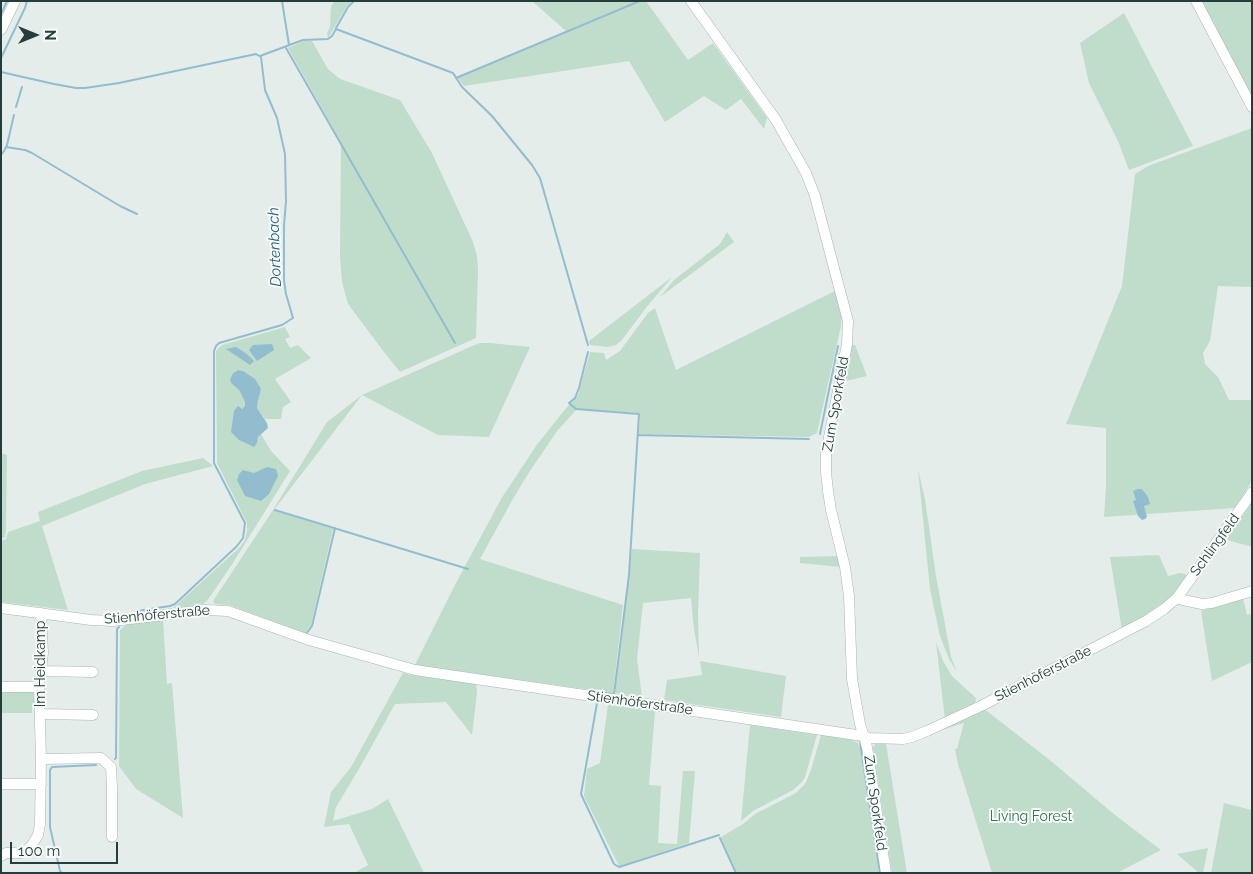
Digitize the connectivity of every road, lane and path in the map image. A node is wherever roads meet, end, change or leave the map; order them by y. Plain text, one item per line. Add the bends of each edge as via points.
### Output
1 (15, 1) edge
2 (691, 1) edge
3 (1196, 1) edge
4 (1, 30) edge
5 (1252, 107) edge
6 (1252, 492) edge
7 (1252, 591) edge
8 (1177, 598) junction
9 (1, 608) edge
10 (41, 613) junction
11 (41, 671) junction
12 (93, 672) dead end
13 (1, 687) edge
14 (39, 687) junction
15 (41, 714) junction
16 (93, 715) dead end
17 (863, 736) junction
18 (41, 759) junction
19 (1, 784) edge
20 (41, 784) junction
21 (112, 838) dead end
22 (1, 856) edge
23 (886, 873) edge

1 - 4 street
2 - 17 street, Zum Sporkfeld via 776,120 806,173 848,321 847,344 826,453 826,472 831,510 845,567 852,679
3 - 5 street
6 - 8 street, Schlingfeld
7 - 8 street via 1202,604
8 - 17 street, Stienhöferstraße via 1146,621 928,731 903,739
9 - 10 street, Stienhöferstraße
10 - 11 street, Im Heidkamp
10 - 17 street, Stienhöferstraße via 113,621 205,610 228,611 309,640 415,670
11 - 12 street
11 - 14 street, Im Heidkamp
13 - 14 street
14 - 15 street, Im Heidkamp
15 - 16 street, Im Heidkamp
15 - 18 street, Im Heidkamp
17 - 23 street, Zum Sporkfeld
18 - 20 street, Im Heidkamp
18 - 21 street via 101,758 111,768
19 - 20 street
20 - 22 street, Im Heidkamp via 40,824 32,845 21,853

